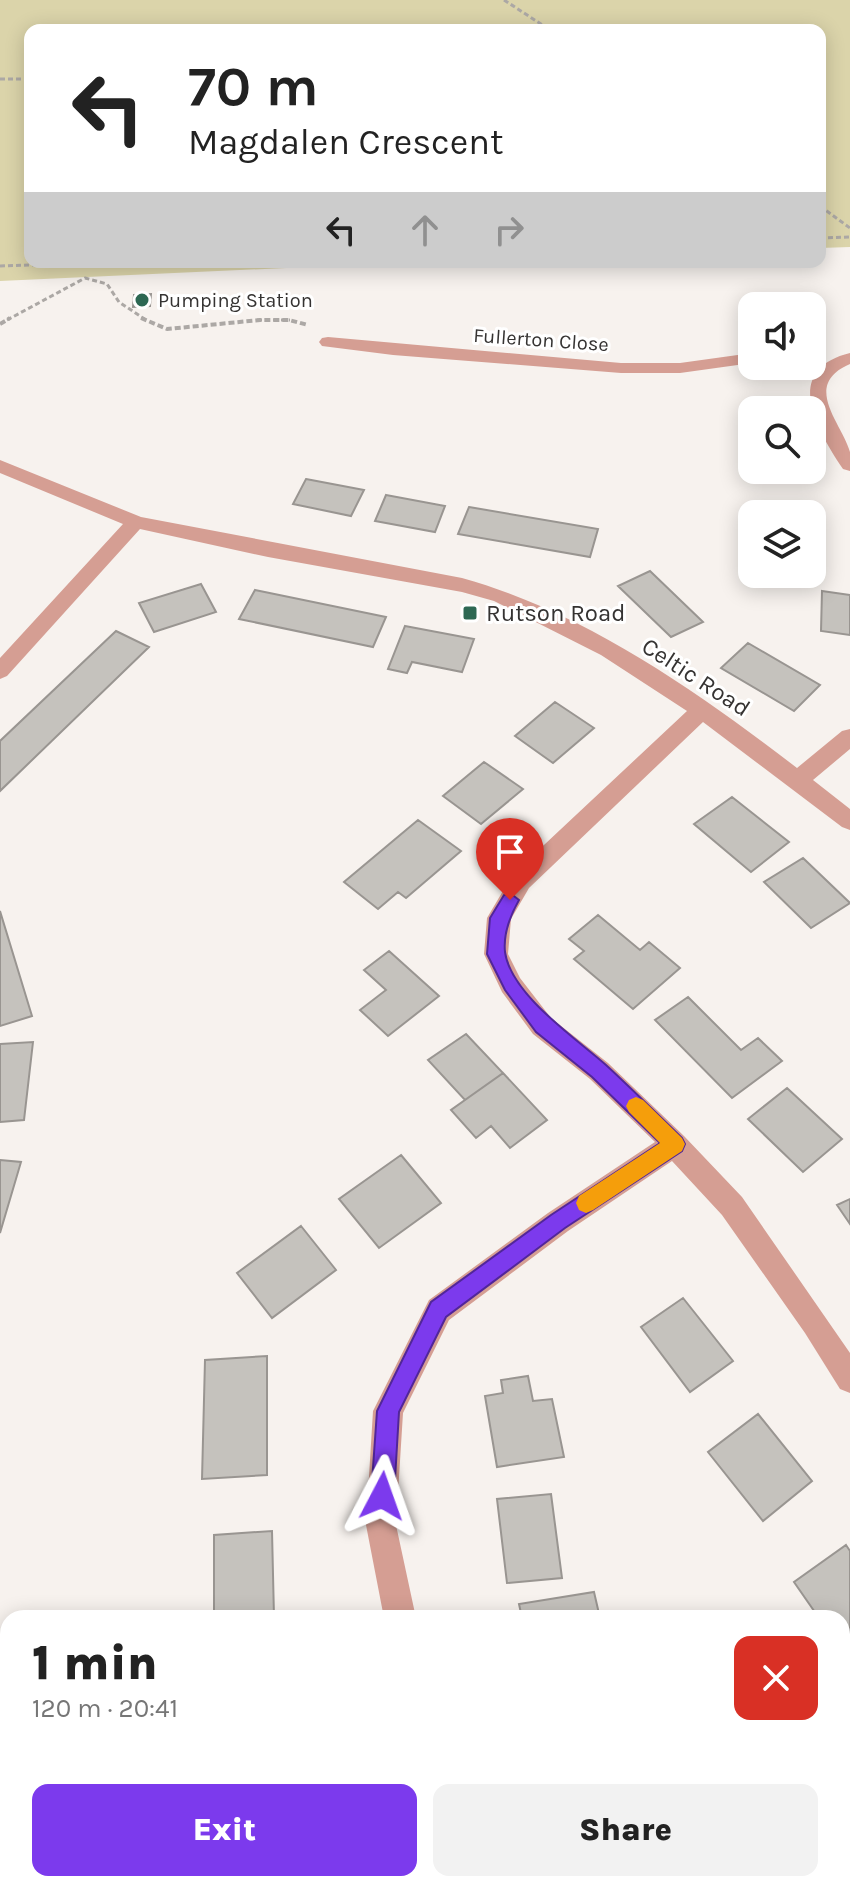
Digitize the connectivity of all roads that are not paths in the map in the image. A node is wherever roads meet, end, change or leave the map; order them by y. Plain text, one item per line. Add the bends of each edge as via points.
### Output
1 (328, 342) road end
2 (850, 358) edge
3 (738, 360) edge
4 (826, 365) edge
5 (818, 380) edge
6 (850, 465) edge
7 (0, 466) edge
8 (136, 522) junction
9 (0, 671) edge
10 (702, 710) junction
11 (850, 737) edge
12 (797, 780) junction
13 (850, 821) edge
14 (675, 1144) junction
15 (850, 1379) edge
16 (398, 1610) edge

1 - 3 street, Fullerton Close via 621,368 680,368
2 - 4 street
5 - 6 street via 827,429
7 - 8 street
8 - 9 street
8 - 10 street, Celtic Road via 501,596 608,650
10 - 12 street, Celtic Road
10 - 14 street via 521,881 499,918 496,954 511,985 542,1026 599,1071
11 - 12 street
12 - 13 street, Celtic Road
14 - 15 street via 732,1206
14 - 16 street via 439,1310 388,1411 381,1525

